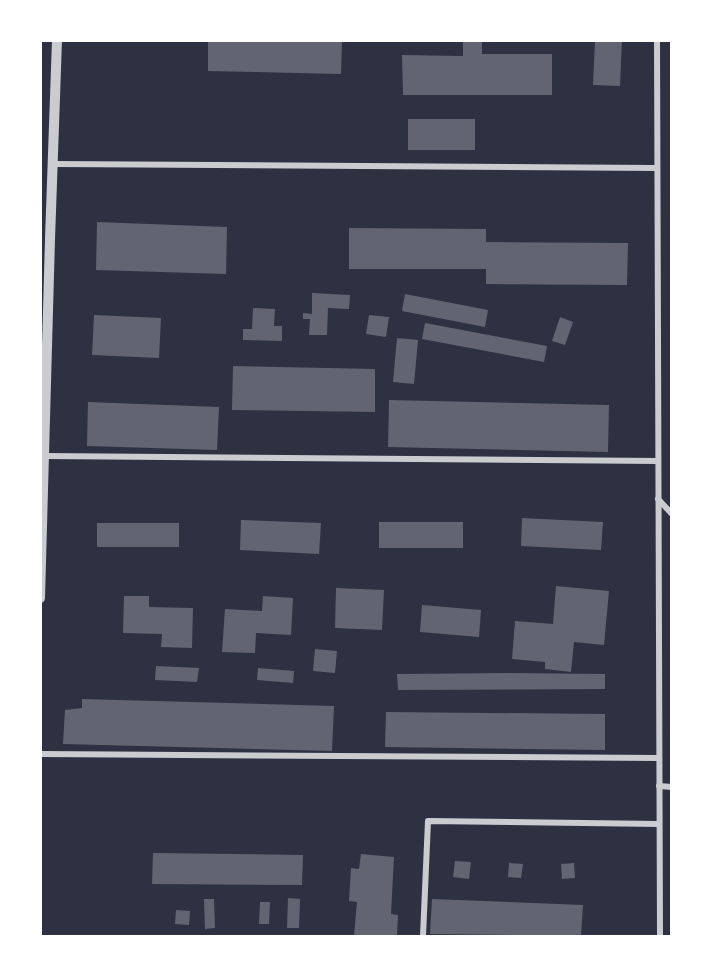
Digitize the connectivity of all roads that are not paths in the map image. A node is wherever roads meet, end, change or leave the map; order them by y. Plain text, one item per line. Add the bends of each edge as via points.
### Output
1 (57, 40) edge
2 (657, 40) edge
3 (54, 164) junction
4 (657, 168) junction
5 (45, 456) junction
6 (658, 460) junction
7 (658, 499) junction
8 (672, 514) edge
9 (40, 598) edge
10 (40, 754) edge
11 (659, 758) junction
12 (659, 786) junction
13 (672, 787) edge
14 (659, 824) junction
15 (423, 936) edge
16 (660, 936) edge

1 - 3 street
2 - 4 street
3 - 4 street
3 - 5 street
4 - 6 street
5 - 6 street
5 - 9 street
6 - 7 street
7 - 8 street
7 - 11 street
10 - 11 street
11 - 12 street
12 - 13 street
12 - 14 street
14 - 15 street via 428,822
14 - 16 street

